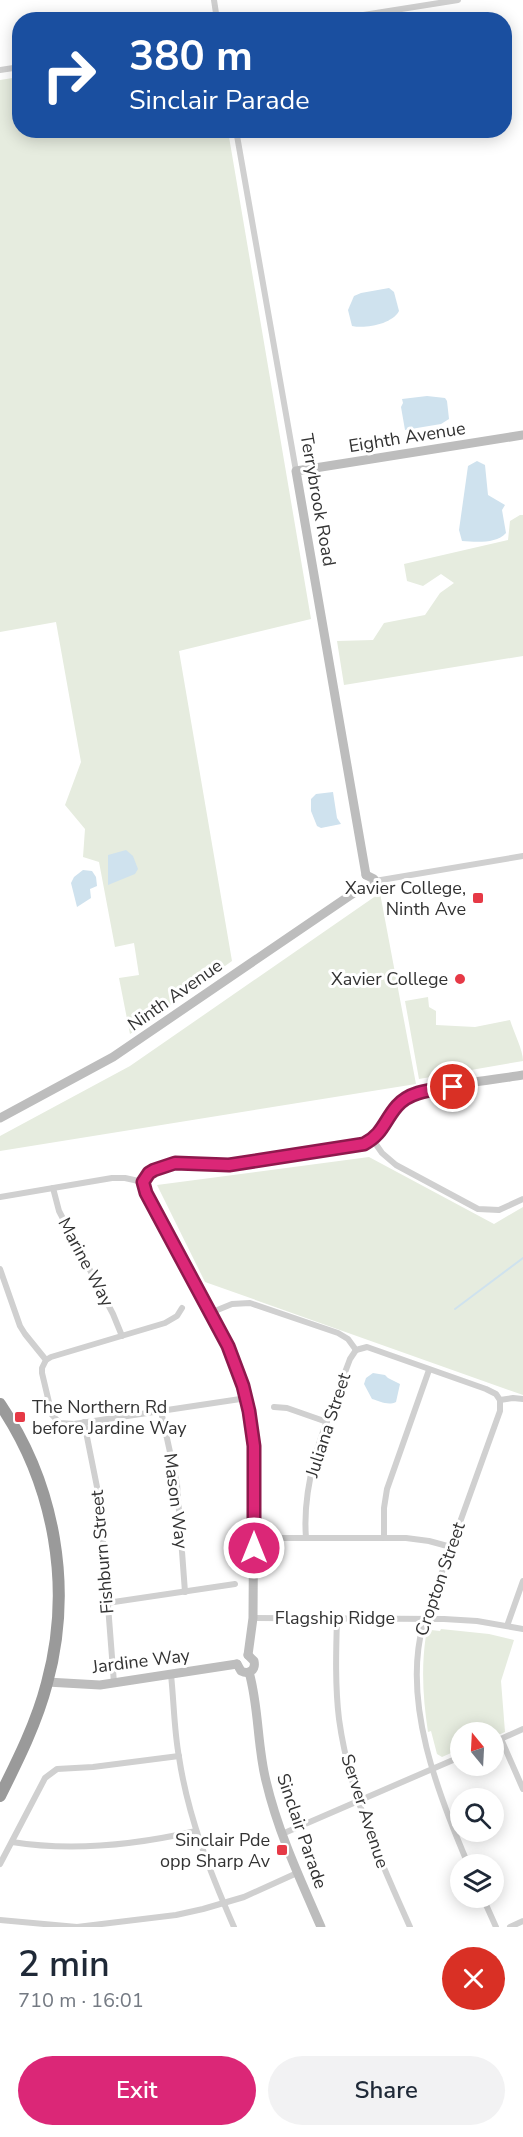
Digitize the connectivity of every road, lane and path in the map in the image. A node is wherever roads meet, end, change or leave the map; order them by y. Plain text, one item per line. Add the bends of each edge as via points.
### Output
1 (458, 0) edge
2 (382, 12) edge
3 (237, 138) edge
4 (523, 435) edge
5 (296, 471) junction
6 (523, 856) edge
7 (366, 875) junction
8 (375, 881) junction
9 (361, 888) junction
10 (523, 1075) edge
11 (0, 1118) edge
12 (372, 1140) junction
13 (143, 1182) junction
14 (53, 1188) junction
15 (0, 1197) edge
16 (523, 1199) edge
17 (0, 1269) edge
18 (182, 1308) dead end
19 (210, 1314) junction
20 (122, 1336) junction
21 (356, 1350) junction
22 (46, 1360) junction
23 (429, 1370) junction
24 (247, 1398) junction
25 (500, 1400) junction
26 (523, 1400) edge
27 (0, 1404) edge
28 (274, 1407) dead end
29 (161, 1411) junction
30 (84, 1422) junction
31 (327, 1422) junction
32 (254, 1538) junction
33 (306, 1538) junction
34 (384, 1538) junction
35 (451, 1547) junction
36 (523, 1581) edge
37 (235, 1584) dead end
38 (185, 1592) junction
39 (107, 1603) junction
40 (253, 1618) junction
41 (337, 1618) junction
42 (425, 1618) junction
43 (507, 1626) junction
44 (523, 1629) edge
45 (248, 1655) junction
46 (237, 1664) junction
47 (249, 1672) junction
48 (171, 1675) junction
49 (48, 1682) junction
50 (114, 1683) junction
51 (523, 1729) edge
52 (504, 1738) edge
53 (504, 1746) edge
54 (178, 1756) junction
55 (450, 1761) edge
56 (433, 1768) junction
57 (523, 1789) edge
58 (0, 1796) edge
59 (358, 1801) junction
60 (195, 1831) junction
61 (282, 1834) junction
62 (12, 1842) junction
63 (464, 1854) edge
64 (0, 1864) edge
65 (297, 1873) junction
66 (224, 1904) junction
67 (487, 1908) edge
68 (0, 1920) edge
69 (523, 1921) edge
70 (67, 1927) edge
71 (234, 1927) edge
72 (321, 1927) edge
73 (410, 1927) edge
74 (496, 1927) edge
75 (510, 1927) edge

1 - 2 street
3 - 5 street, Terrybrook Road
4 - 5 street, Eighth Avenue
5 - 7 street, Terrybrook Road
6 - 8 street
7 - 8 street
7 - 9 street via 360,881
8 - 9 street via 370,890
9 - 11 street, Ninth Avenue via 128,1048
10 - 12 street via 411,1096 399,1104
12 - 13 street via 356,1146 229,1165 175,1163 154,1170
12 - 16 street via 396,1165 478,1209 499,1210
13 - 14 street via 118,1178
13 - 19 street
14 - 15 street
14 - 20 street, Marine Way via 59,1211
17 - 22 street via 20,1326
18 - 20 street via 165,1323
19 - 21 street via 231,1304 250,1303 338,1334
19 - 24 street via 235,1362
20 - 22 street
21 - 23 street via 368,1347
21 - 31 street, Juliana Street
22 - 30 street via 42,1373 54,1418 64,1424
23 - 25 street via 486,1389
23 - 34 street via 387,1489
24 - 29 street
24 - 32 street via 254,1446
25 - 26 street
25 - 35 street, Cropton Street via 500,1411
27 - 49 highway via 36,1470 53,1534 58,1616
28 - 31 street via 287,1407
29 - 30 street
29 - 38 street, Mason Way via 177,1484
30 - 39 street, Fishburn Street via 100,1502
31 - 33 street, Juliana Street via 310,1473
32 - 33 street
32 - 40 street
33 - 34 street
34 - 35 street via 419,1539
35 - 42 street, Cropton Street
36 - 43 street
37 - 38 street
38 - 39 street
39 - 50 street, Fishburn Street
40 - 41 street, Flagship Ridge
40 - 45 street
41 - 42 street, Flagship Ridge
41 - 59 street, Server Avenue via 339,1720
42 - 43 street, Flagship Ridge
42 - 56 street, Cropton Street via 418,1652 418,1691
43 - 44 street, Flagship Ridge
45 - 46 street
45 - 47 street via 255,1664
46 - 47 street via 241,1671
46 - 48 street, Jardine Way
47 - 61 street, Sinclair Parade via 264,1771
48 - 50 street, Jardine Way
48 - 54 street
49 - 50 street, Jardine Way
49 - 58 highway
51 - 52 street
53 - 57 street
54 - 60 street
54 - 62 street via 53,1770
55 - 56 street
56 - 59 street
56 - 63 street, Cropton Street
59 - 61 street
59 - 73 street, Server Avenue
60 - 62 street via 95,1846
60 - 66 street
61 - 65 street, Sinclair Parade
62 - 64 street
65 - 66 street
65 - 72 street, Sinclair Parade
66 - 70 street via 167,1916
66 - 71 street
67 - 74 street
68 - 70 street
69 - 75 street

